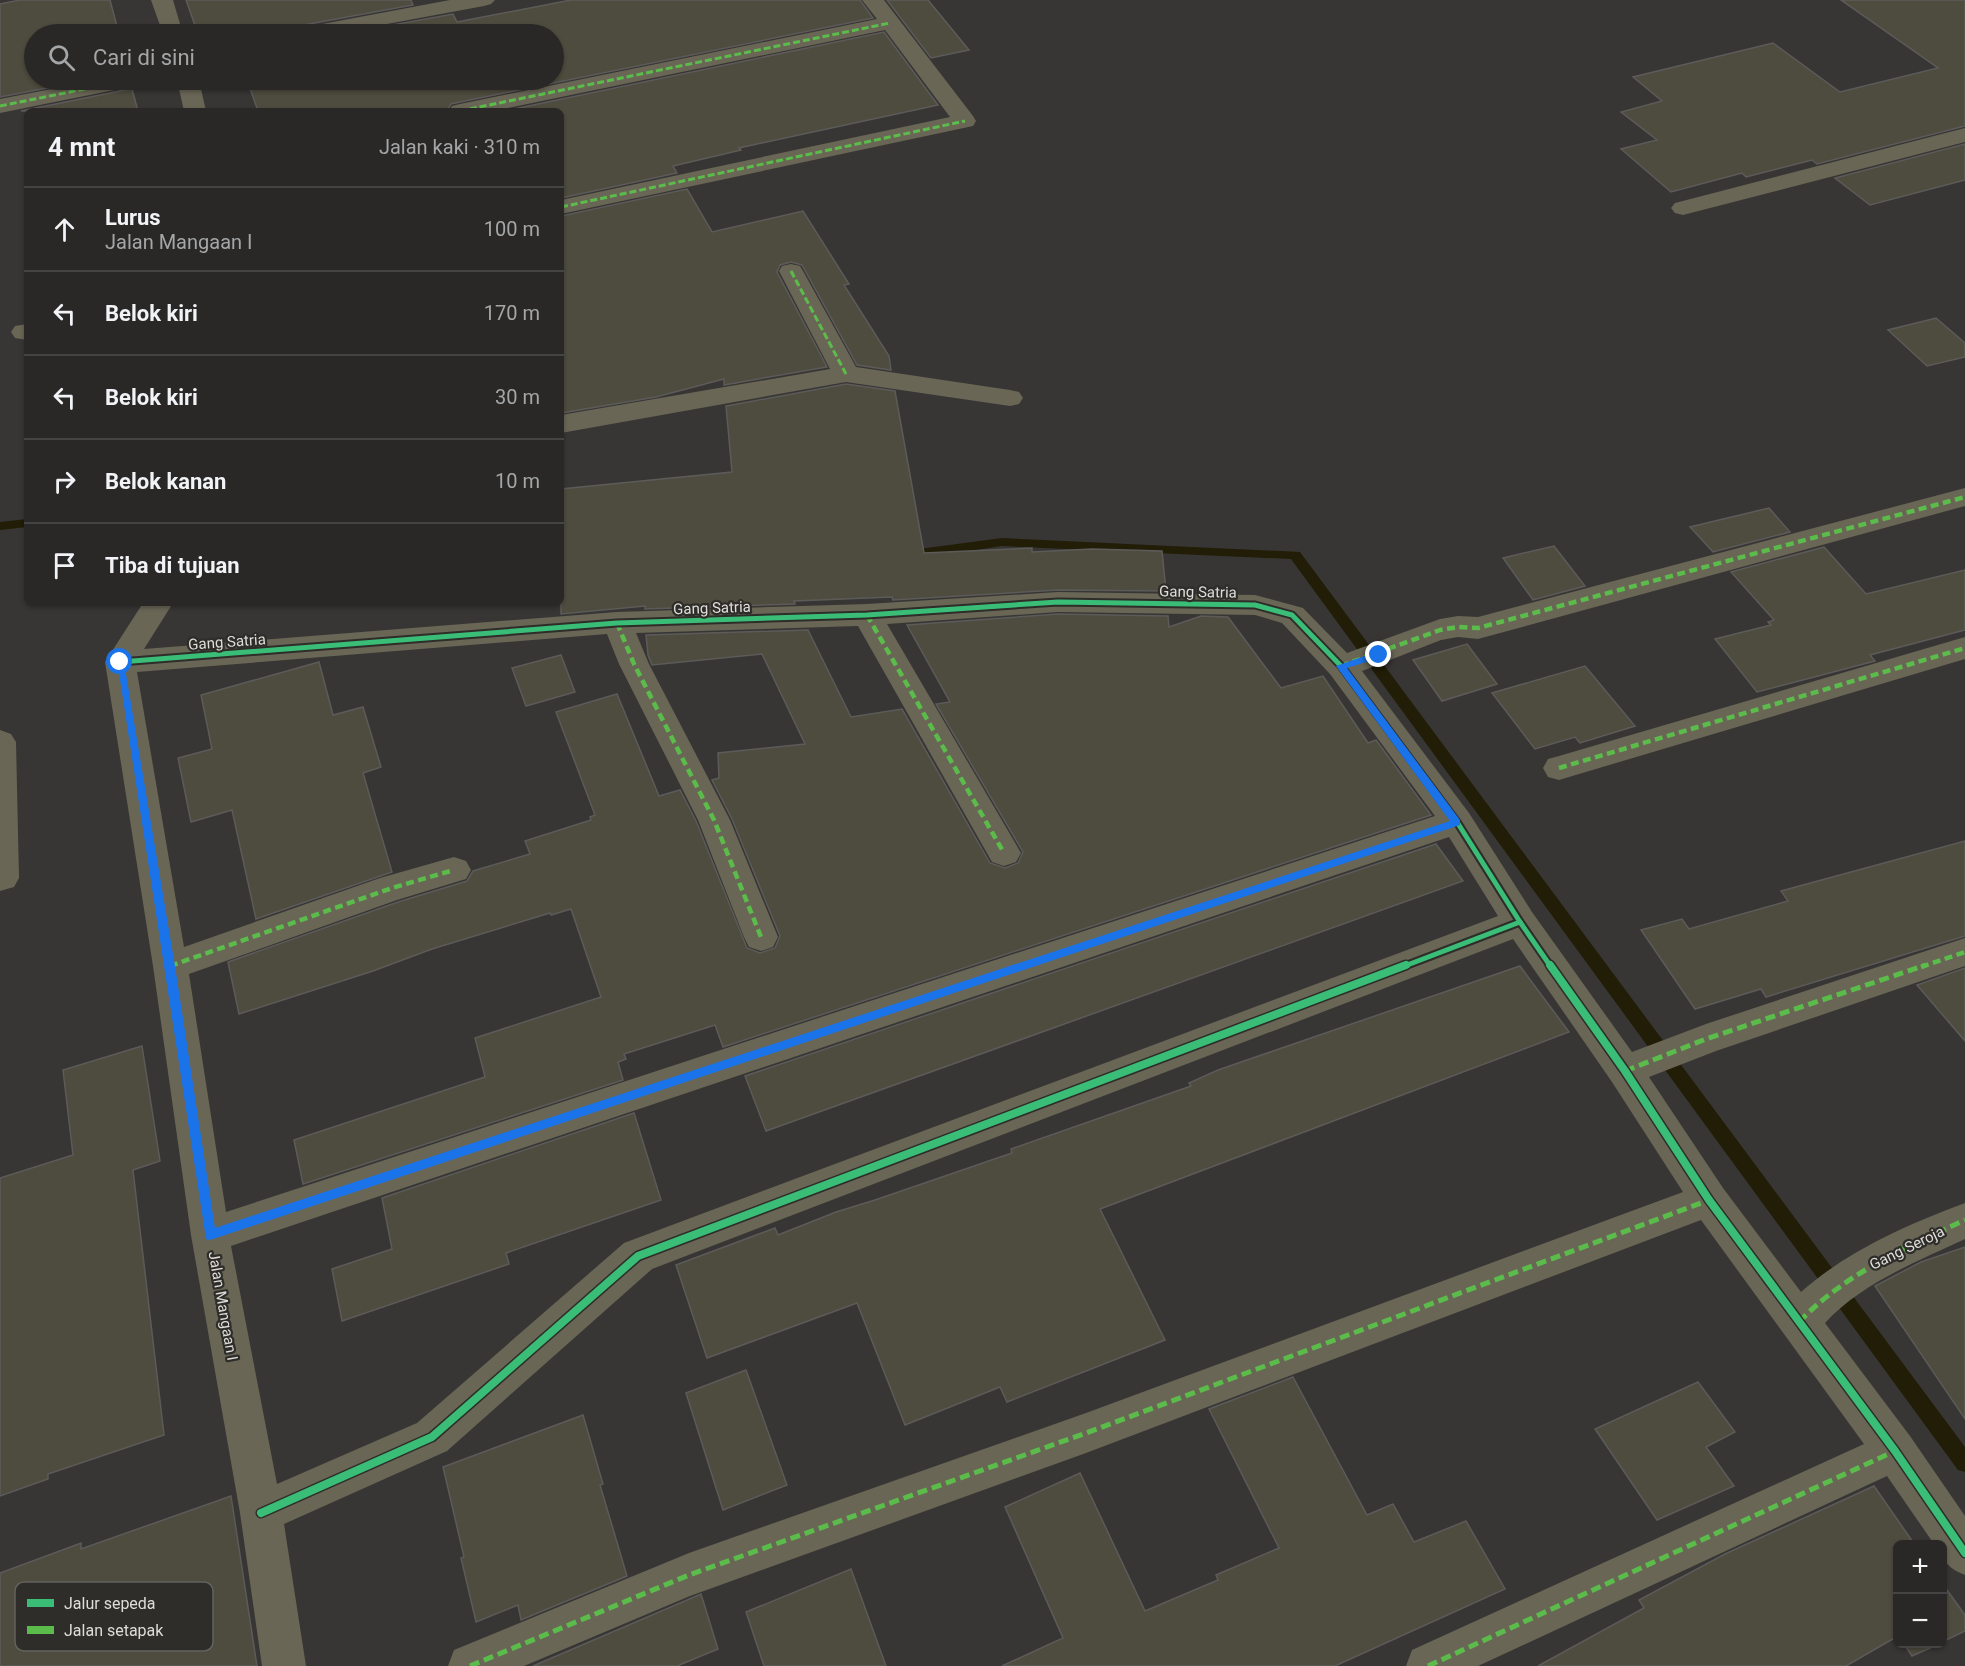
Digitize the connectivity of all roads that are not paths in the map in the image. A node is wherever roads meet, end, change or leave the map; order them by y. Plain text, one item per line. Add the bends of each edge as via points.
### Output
1 (162, 0) edge
2 (484, 0) edge
3 (873, 0) edge
4 (890, 23) junction
5 (169, 24) edge
6 (355, 24) edge
7 (92, 90) edge
8 (190, 90) edge
9 (563, 90) edge
10 (564, 90) edge
11 (0, 106) edge
12 (32, 106) edge
13 (194, 108) edge
14 (475, 108) edge
15 (1965, 135) edge
16 (564, 206) edge
17 (1683, 208) dead end
18 (791, 271) dead end
19 (846, 374) junction
20 (1010, 398) dead end
21 (564, 423) edge
22 (1965, 497) edge
23 (156, 606) edge
24 (867, 615) junction
25 (618, 623) junction
26 (1965, 648) edge
27 (1358, 661) junction
28 (120, 662) junction
29 (0, 742) edge
30 (1559, 768) dead end
31 (1456, 822) junction
32 (1004, 853) dead end
33 (454, 870) dead end
34 (2, 878) dead end
35 (1520, 922) junction
36 (761, 937) dead end
37 (1965, 952) edge
38 (170, 966) junction
39 (1631, 1067) junction
40 (1709, 1200) junction
41 (1965, 1220) edge
42 (210, 1235) junction
43 (1806, 1313) junction
44 (1895, 1451) junction
45 (261, 1513) junction
46 (1965, 1553) edge
47 (284, 1666) edge
48 (470, 1666) edge
49 (1428, 1666) edge

1 - 5 street
2 - 6 street
3 - 4 street
4 - 10 street
4 - 16 street via 965,121
7 - 12 street
8 - 13 street
9 - 14 street
11 - 12 street
15 - 17 street
18 - 19 street
19 - 20 street
19 - 21 street
22 - 27 street via 1478,628 1453,627
23 - 28 street
24 - 25 street, Gang Satria
24 - 27 street, Gang Satria via 1058,602 1255,605 1292,615
24 - 32 street
25 - 28 street, Gang Satria
25 - 36 street via 634,664 714,820
26 - 30 street
27 - 31 street, Gang Satria
28 - 38 street, Jalan Mangaan I
29 - 34 street
31 - 35 street, Gang Satria
31 - 42 street
33 - 38 street
35 - 39 street, Gang Satria
35 - 45 street via 638,1256 432,1437
37 - 39 street
38 - 42 street, Jalan Mangaan I
39 - 40 street, Gang Satria
40 - 43 street, Gang Satria
40 - 48 street via 1086,1433 689,1575
41 - 43 street, Gang Seroja via 1848,1277
42 - 45 street, Jalan Mangaan I
43 - 44 street, Gang Satria
44 - 46 street, Gang Satria
44 - 49 street
45 - 47 street, Jalan Mangaan I

